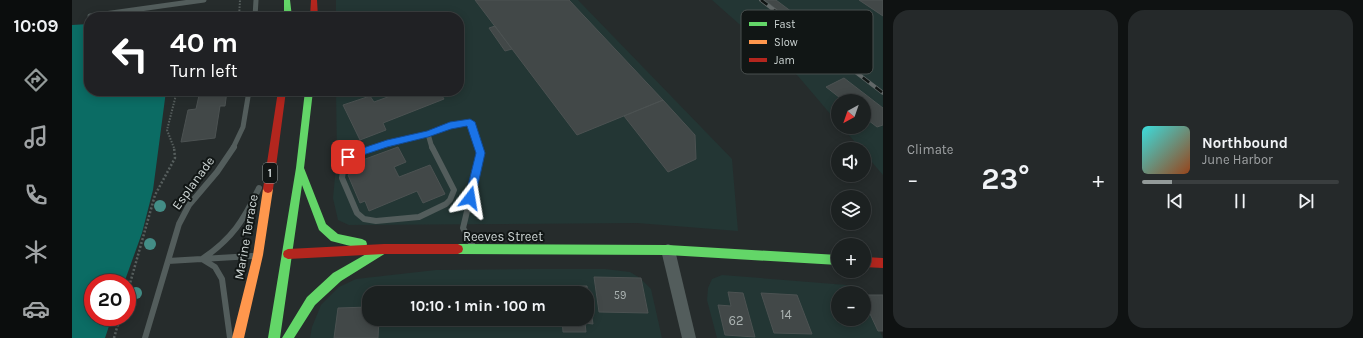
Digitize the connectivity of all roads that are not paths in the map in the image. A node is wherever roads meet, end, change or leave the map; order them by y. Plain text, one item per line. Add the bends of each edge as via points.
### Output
1 (204, 0) edge
2 (256, 0) edge
3 (287, 0) edge
4 (314, 0) edge
5 (118, 12) edge
6 (255, 12) edge
7 (288, 12) edge
8 (314, 12) edge
9 (248, 96) edge
10 (281, 96) edge
11 (308, 96) edge
12 (428, 134) junction
13 (272, 158) junction
14 (300, 168) junction
15 (384, 249) junction
16 (475, 249) junction
17 (668, 250) junction
18 (284, 254) junction
19 (262, 255) junction
20 (202, 258) junction
21 (831, 260) edge
22 (168, 261) junction
23 (871, 262) edge
24 (883, 263) edge
25 (145, 338) edge
26 (230, 338) edge
27 (238, 338) edge
28 (274, 338) edge
29 (288, 338) edge
30 (689, 338) edge

1 - 5 lane
2 - 6 lane
3 - 7 main road
4 - 8 main road
9 - 22 lane, Esplanade via 243,127 237,143 217,172 188,205 179,224
10 - 13 main road, Marine Terrace / 1
11 - 14 main road
12 - 12 lane via 348,157 344,163 342,178 357,213 364,219 376,221 419,217 450,200 454,190 432,152
12 - 16 lane via 470,122 481,153 463,228
13 - 19 main road, Marine Terrace / 1
13 - 20 lane via 248,213 236,232 215,251
14 - 15 main road via 322,227 335,238
14 - 18 main road
15 - 16 main road, Reeves Street
15 - 18 main road, Reeves Street
15 - 29 main road via 337,277 311,301
16 - 17 main road, Reeves Street
17 - 21 main road, Reeves Street
17 - 30 street
18 - 28 main road
19 - 20 lane
19 - 27 main road, Marine Terrace / 1
20 - 22 lane
20 - 26 lane via 215,267 222,279
22 - 25 lane, Esplanade
23 - 24 main road

